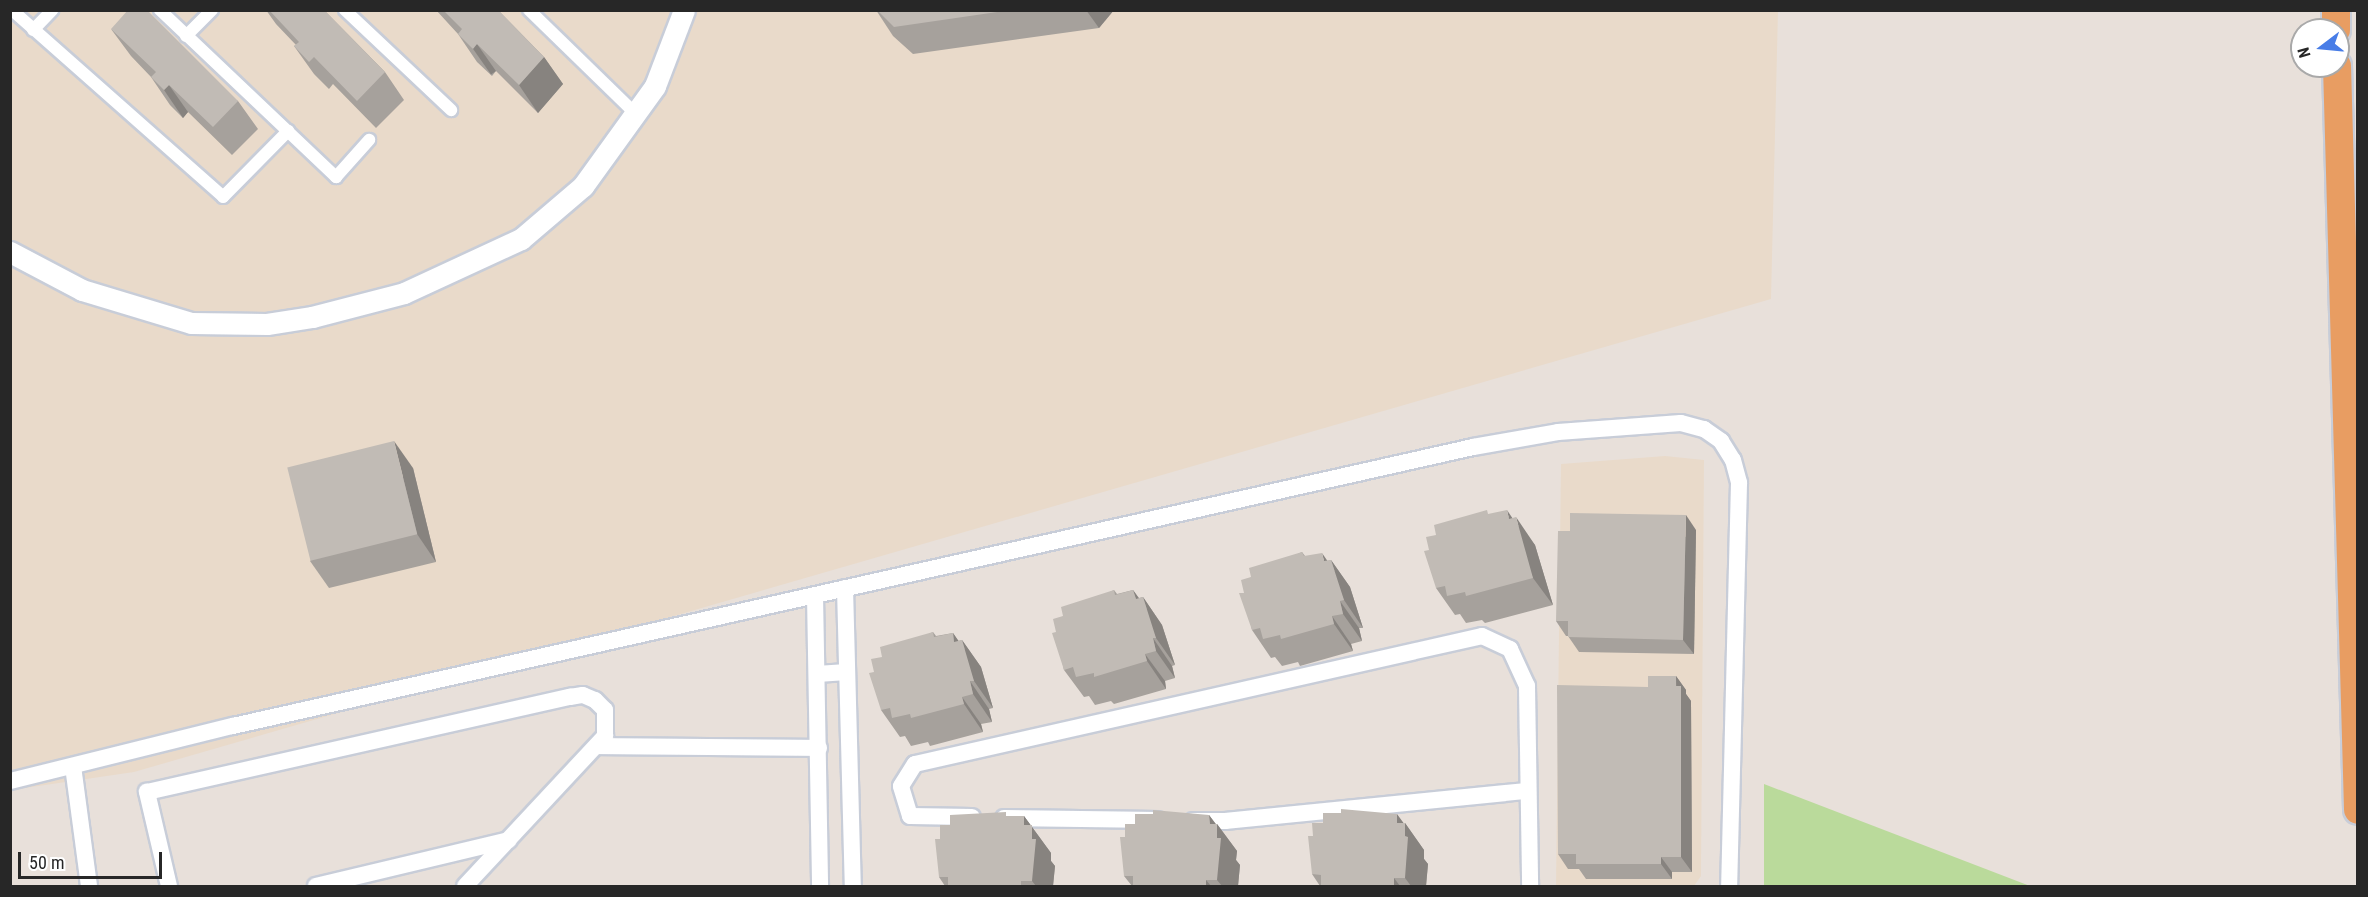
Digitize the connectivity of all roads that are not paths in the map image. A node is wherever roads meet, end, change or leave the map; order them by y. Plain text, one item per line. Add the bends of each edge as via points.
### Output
1 (12, 10) edge
2 (52, 10) edge
3 (160, 10) edge
4 (212, 10) edge
5 (345, 10) edge
6 (529, 10) edge
7 (684, 10) edge
8 (358, 16) edge
9 (33, 30) junction
10 (186, 36) junction
11 (2337, 78) edge
12 (452, 110) dead end
13 (637, 115) junction
14 (288, 131) junction
15 (369, 140) dead end
16 (10, 252) edge
17 (845, 588) junction
18 (815, 595) junction
19 (847, 672) junction
20 (817, 674) junction
21 (597, 746) junction
22 (819, 748) junction
23 (73, 766) junction
24 (10, 781) edge
25 (1527, 791) junction
26 (2358, 810) edge
27 (509, 840) junction
28 (89, 886) edge
29 (170, 886) edge
30 (316, 886) edge
31 (465, 886) edge
32 (820, 886) edge
33 (853, 886) edge
34 (1530, 886) edge
35 (1730, 886) edge

1 - 9 street
2 - 9 street
3 - 10 street
4 - 10 street
5 - 8 street
6 - 13 street
7 - 13 street via 655,86
8 - 12 street
9 - 14 street via 223,197
10 - 14 street
11 - 26 highway
13 - 16 street via 583,186 521,239 404,293 312,317 267,324 191,323 93,294
14 - 15 street via 336,177
17 - 18 street
17 - 19 street
17 - 35 street via 1520,437 1640,424 1694,425 1721,441 1733,460 1739,483
18 - 20 street
18 - 23 street
19 - 20 street
19 - 33 street
20 - 22 street
21 - 22 street
21 - 27 street
21 - 29 street via 605,736 605,710 583,695 147,792
22 - 32 street
23 - 24 street
23 - 28 street
25 - 25 street via 1527,686 1510,649 1482,636 915,764 901,786 910,816 1225,821
25 - 34 street
27 - 30 street
27 - 31 street

